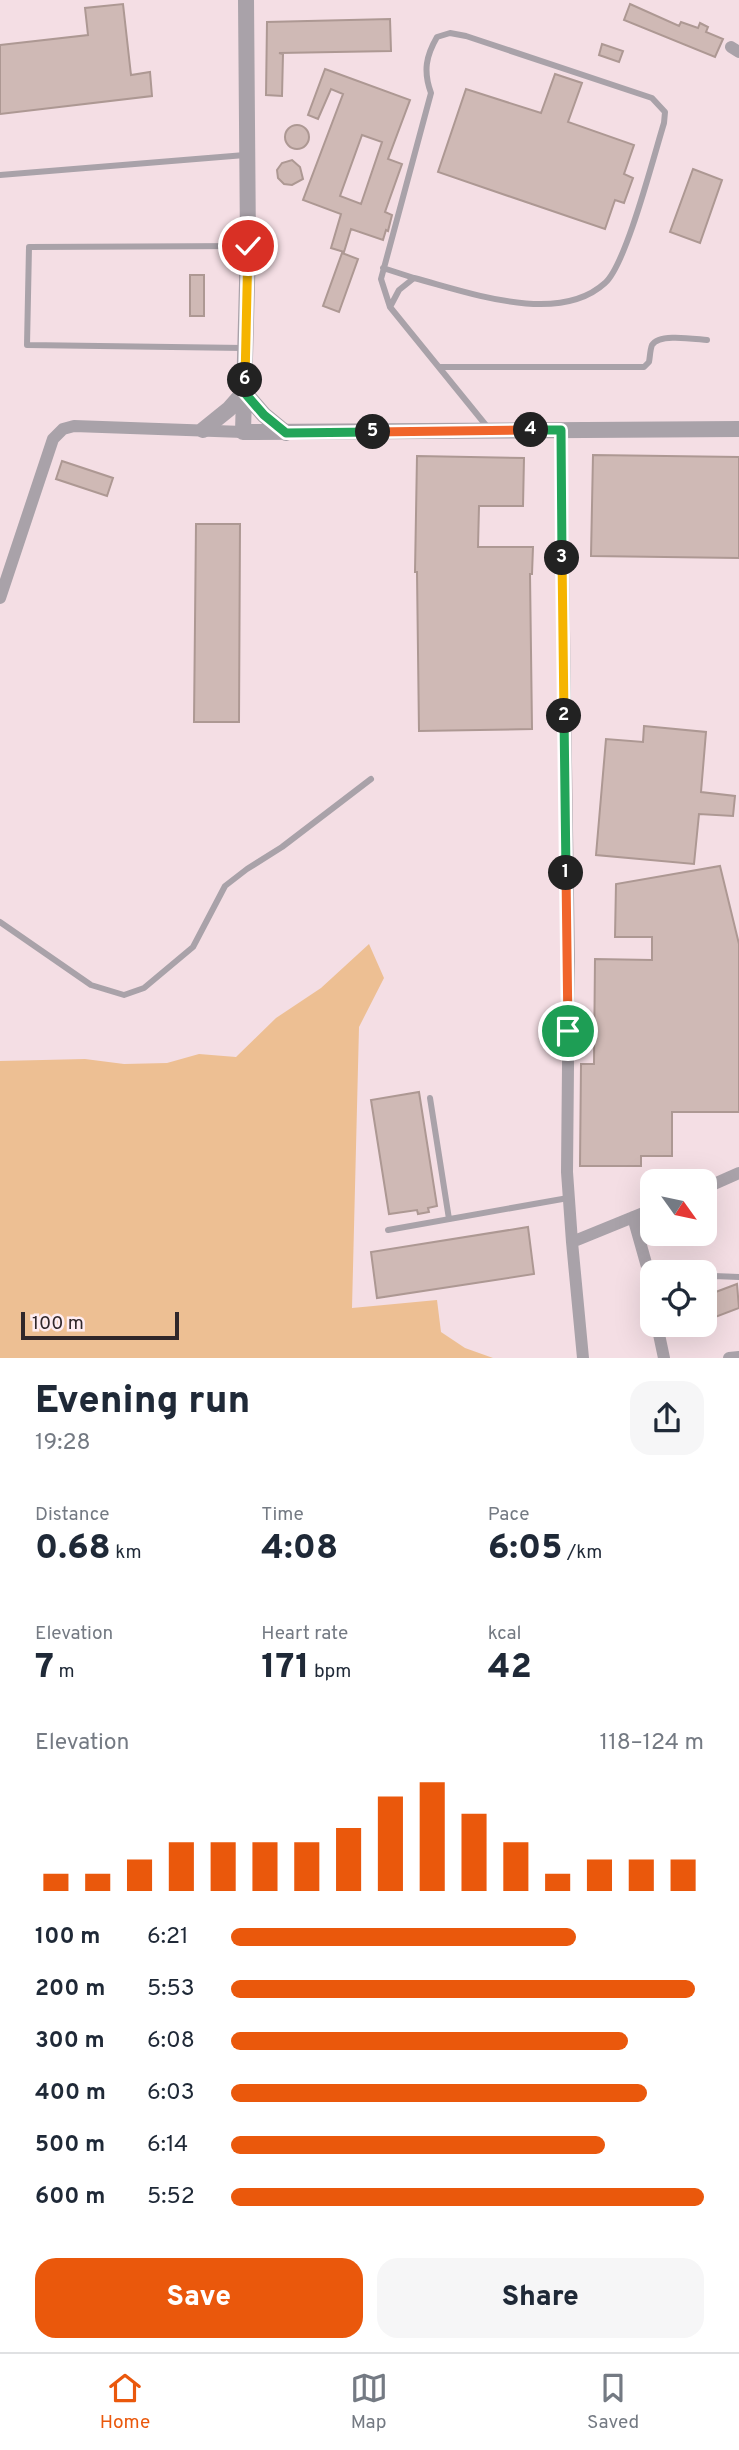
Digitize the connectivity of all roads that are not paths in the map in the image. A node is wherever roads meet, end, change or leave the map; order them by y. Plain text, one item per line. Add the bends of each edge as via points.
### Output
1 (246, 0) edge
2 (247, 155) junction
3 (0, 175) edge
4 (248, 246) junction
5 (383, 268) junction
6 (414, 278) junction
7 (390, 307) junction
8 (707, 340) dead end
9 (246, 348) junction
10 (440, 367) junction
11 (244, 392) junction
12 (739, 429) edge
13 (203, 430) junction
14 (561, 430) junction
15 (490, 431) junction
16 (243, 432) junction
17 (286, 433) junction
18 (0, 597) edge
19 (371, 779) dead end
20 (0, 922) edge
21 (430, 1098) dead end
22 (739, 1173) edge
23 (718, 1182) edge
24 (568, 1198) junction
25 (640, 1214) edge
26 (633, 1217) junction
27 (449, 1219) junction
28 (388, 1230) dead end
29 (572, 1242) junction
30 (645, 1260) edge
31 (739, 1277) edge
32 (717, 1278) edge
33 (660, 1337) edge
34 (739, 1357) edge
35 (583, 1358) edge
36 (664, 1358) edge
37 (729, 1358) edge

1 - 2 street
2 - 3 lane
2 - 4 street
4 - 9 street
4 - 9 lane via 29,247 27,345
5 - 6 lane
5 - 6 lane via 431,93 426,79 428,53 437,37 450,33 525,54 652,98 665,112 621,258 606,283 577,299 521,304
5 - 7 lane via 381,278
6 - 7 lane via 399,290
7 - 10 lane
8 - 10 lane via 657,340 644,367
9 - 11 street
10 - 15 lane
11 - 13 street
11 - 16 street
11 - 17 street
12 - 14 street
13 - 16 street
13 - 18 street via 62,429 53,439
14 - 15 street
14 - 24 street
15 - 17 street
16 - 17 street
19 - 20 lane via 225,886 193,947 144,988 124,995 91,985
21 - 27 lane
22 - 23 street
24 - 27 lane
24 - 29 street
25 - 26 street
26 - 29 street
26 - 30 street
27 - 28 lane
29 - 35 street
31 - 32 lane
33 - 36 street
34 - 37 street

